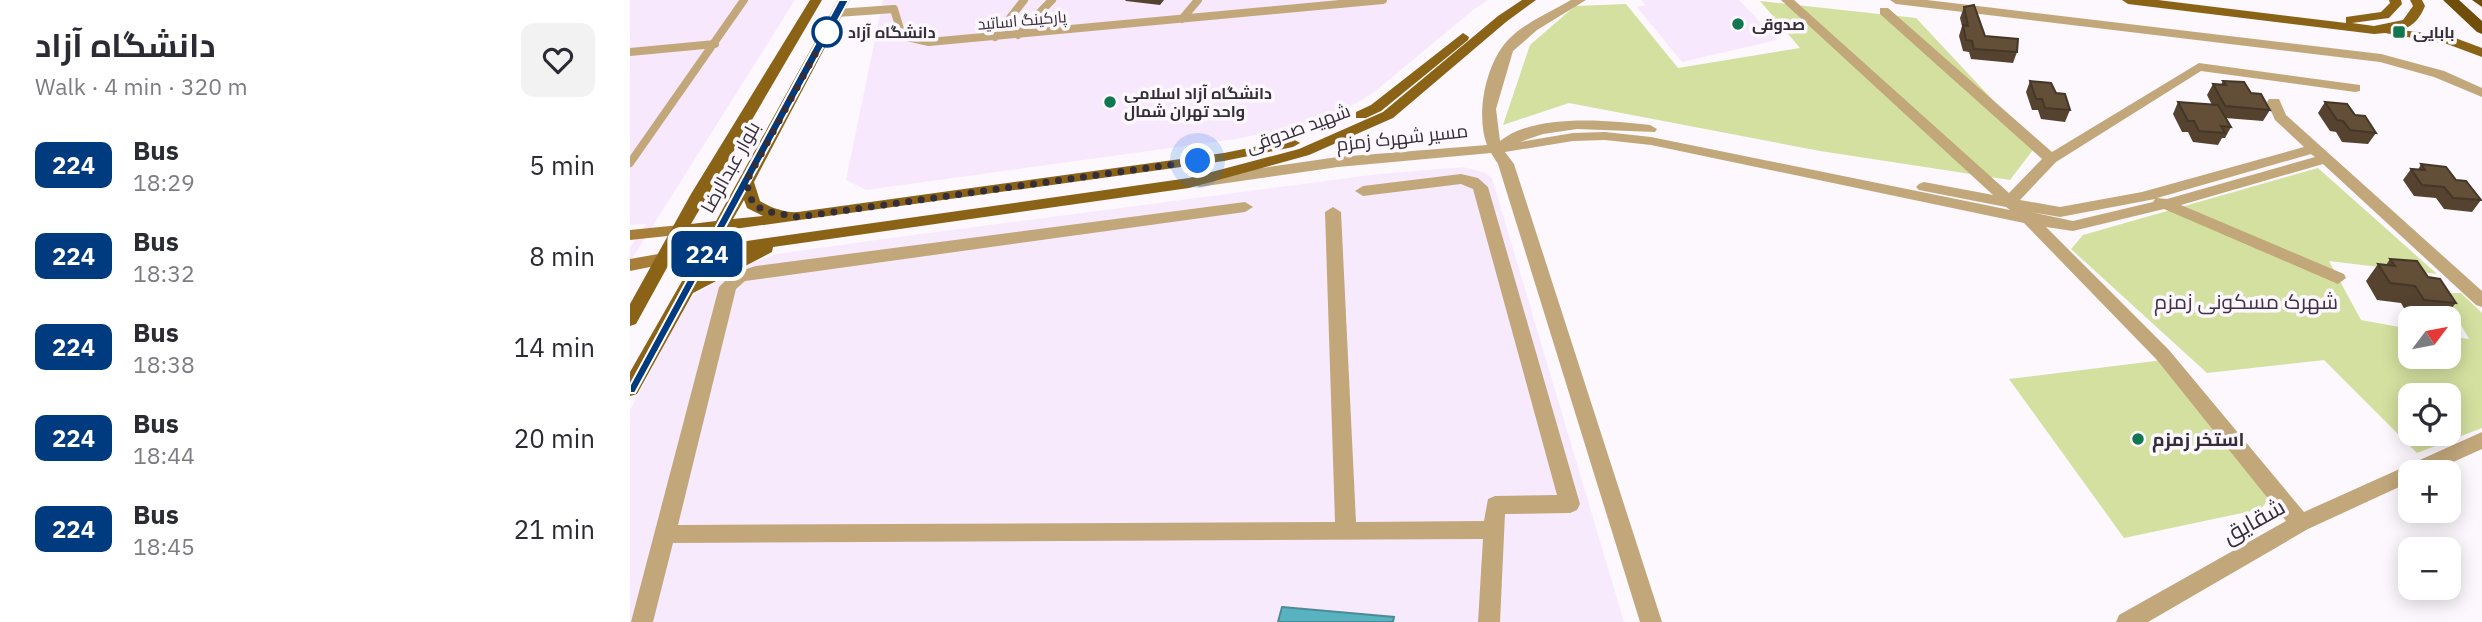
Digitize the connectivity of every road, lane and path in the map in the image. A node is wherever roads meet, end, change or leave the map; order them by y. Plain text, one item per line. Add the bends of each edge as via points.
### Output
1 (744, 0) edge
2 (816, 0) edge
3 (896, 0) edge
4 (1024, 0) edge
5 (1052, 0) edge
6 (1198, 0) edge
7 (1280, 0) edge
8 (1383, 0) edge
9 (1511, 0) edge
10 (1530, 0) edge
11 (1580, 0) edge
12 (1787, 0) edge
13 (1896, 0) edge
14 (2128, 0) edge
15 (2199, 0) edge
16 (2395, 0) edge
17 (2416, 0) edge
18 (2450, 0) edge
19 (840, 6) edge
20 (894, 9) junction
21 (1274, 10) junction
22 (1884, 10) dead end
23 (1182, 19) junction
24 (2482, 29) edge
25 (2374, 30) junction
26 (1017, 35) junction
27 (995, 37) junction
28 (715, 44) junction
29 (630, 52) edge
30 (2482, 53) edge
31 (2355, 89) dead end
32 (2482, 93) edge
33 (2274, 103) dead end
34 (1494, 148) junction
35 (2321, 153) junction
36 (2051, 159) junction
37 (1304, 160) junction
38 (630, 163) edge
39 (2229, 177) junction
40 (746, 182) junction
41 (1363, 191) dead end
42 (2144, 197) junction
43 (2009, 202) junction
44 (2166, 204) junction
45 (1245, 207) dead end
46 (1333, 212) dead end
47 (798, 217) junction
48 (2028, 218) junction
49 (722, 226) junction
50 (680, 230) junction
51 (630, 235) edge
52 (794, 238) junction
53 (708, 251) junction
54 (664, 259) junction
55 (630, 265) edge
56 (2338, 278) dead end
57 (688, 288) junction
58 (2482, 301) edge
59 (630, 320) edge
60 (630, 389) edge
61 (2482, 440) edge
62 (2439, 460) edge
63 (2398, 479) edge
64 (2301, 523) junction
65 (1493, 530) junction
66 (1346, 531) junction
67 (665, 534) junction
68 (642, 622) edge
69 (1489, 622) edge
70 (1651, 622) edge
71 (2127, 622) edge

1 - 28 lane
2 - 50 main road, بلوار عبدالرضا
3 - 20 lane
4 - 27 lane
5 - 26 lane
6 - 23 lane
7 - 21 lane
8 - 21 lane, پارکینگ اساتید
9 - 47 main road, شهید صدوقی via 1376,108 1280,148
10 - 37 main road, شهید صدوقی via 1388,114
11 - 34 street via 1507,49 1487,118
12 - 43 street
13 - 32 street via 2381,58 2439,74
14 - 25 main road
15 - 16 main road via 2354,20 2385,15
17 - 25 main road via 2417,12 2407,24
18 - 24 highway
19 - 20 lane
19 - 40 main road, بلوار عبدالرضا
20 - 27 lane, پارکینگ اساتید via 902,36 908,39
21 - 23 lane, پارکینگ اساتید
22 - 36 street
23 - 26 lane, پارکینگ اساتید
25 - 30 main road via 2450,40
26 - 27 lane, پارکینگ اساتید
28 - 29 lane
28 - 38 lane
31 - 36 street via 2200,68
33 - 35 street via 2280,117
34 - 37 street, مسیر شهرک زمزم via 1338,162
34 - 43 street via 1530,131 1615,125
34 - 48 street, مسیر شهرک زمزم via 1573,137 1651,141
34 - 70 street via 1506,164
35 - 39 street
35 - 58 street
36 - 43 street
37 - 52 main road, شهید صدوقی via 1189,183
39 - 42 street
39 - 44 street, مسیر شهرک زمزم
40 - 47 main road via 753,204
40 - 49 main road, بلوار عبدالرضا
41 - 65 street via 1461,179 1480,187 1570,504 1495,505
42 - 43 street via 2060,212
42 - 44 street
43 - 48 street
44 - 48 street, مسیر شهرک زمزم via 2073,226
44 - 56 street
45 - 67 street via 739,277 727,287
46 - 66 street
47 - 49 main road, شهید صدوقی
48 - 64 street via 2163,355
49 - 50 main road, شهید صدوقی
49 - 53 main road, بلوار عبدالرضا
50 - 51 main road
50 - 54 main road, بلوار عبدالرضا
52 - 53 main road, شهید صدوقی
52 - 57 main road via 745,257
53 - 54 main road, شهید صدوقی
53 - 57 main road, بلوار عبدالرضا
54 - 55 main road
54 - 59 main road, بلوار عبدالرضا
57 - 60 main road, بلوار عبدالرضا
61 - 62 street, شقایق
63 - 64 street, شقایق
64 - 71 street, شقایق
65 - 66 street
65 - 69 street
66 - 67 street
67 - 68 street

